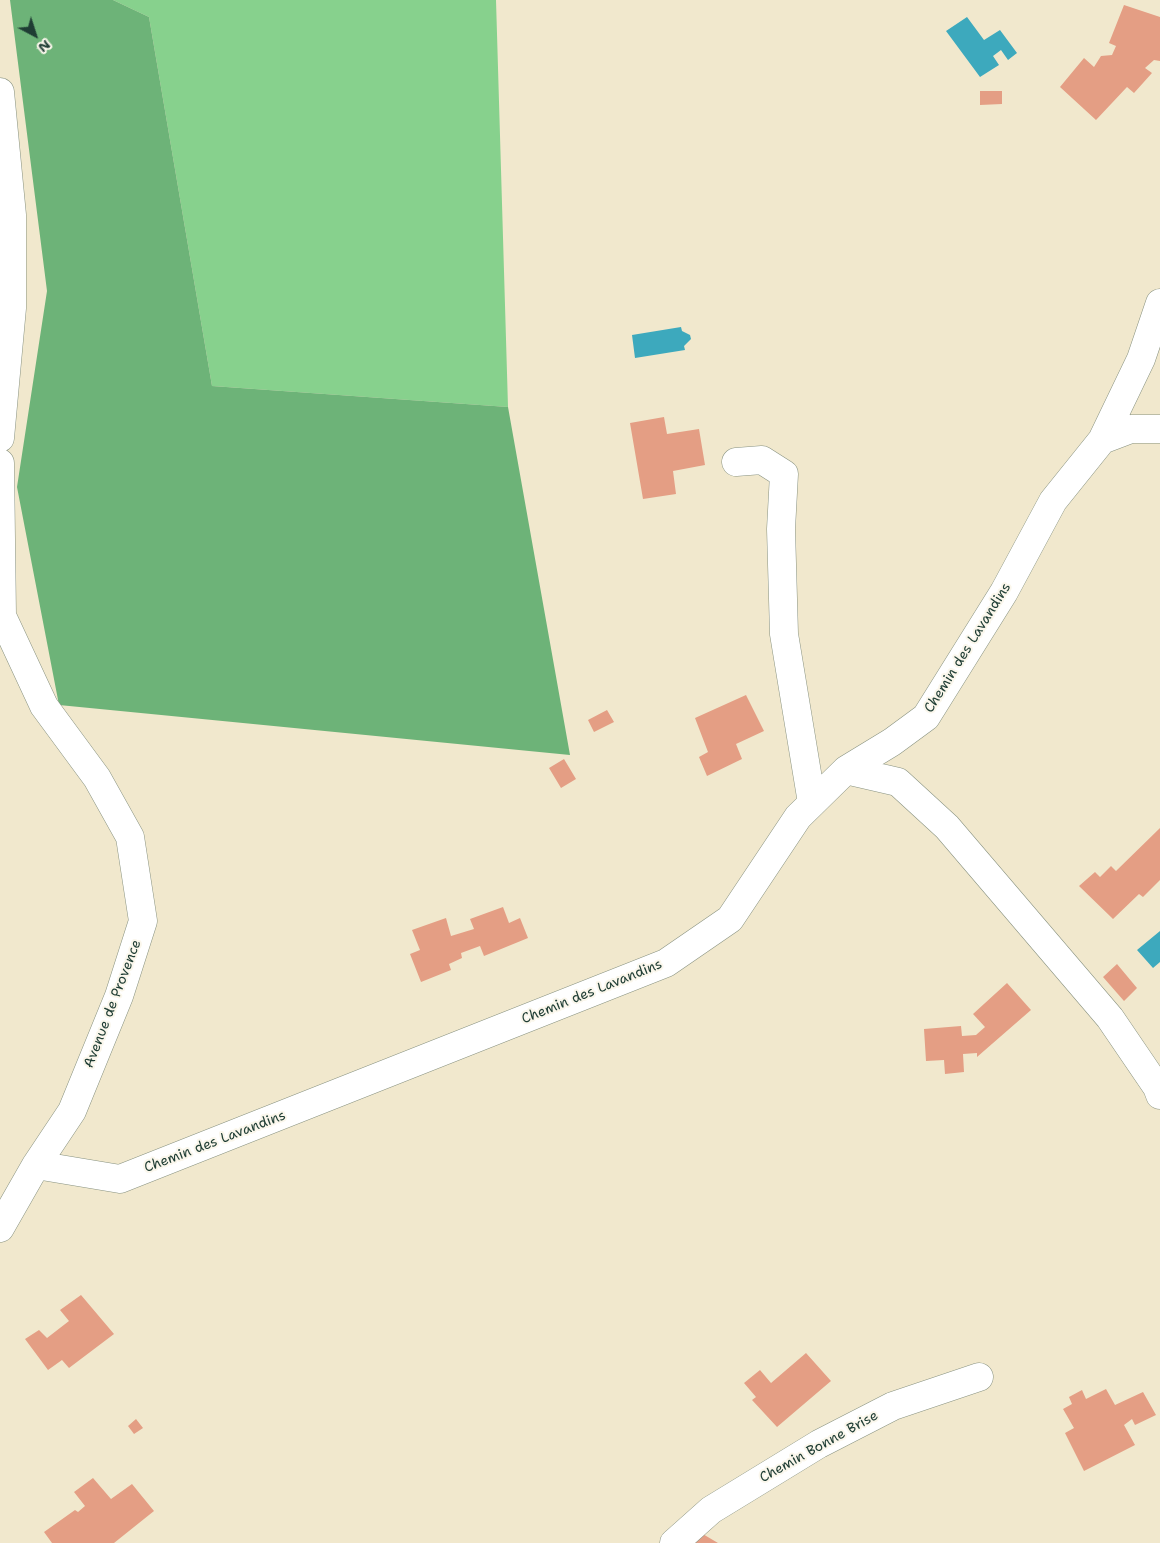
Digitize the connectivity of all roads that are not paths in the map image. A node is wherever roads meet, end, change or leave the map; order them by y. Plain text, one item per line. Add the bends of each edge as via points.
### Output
1 (0, 92) edge
2 (6, 223) edge
3 (1160, 303) edge
4 (6, 308) edge
5 (1160, 428) edge
6 (0, 438) edge
7 (1102, 440) junction
8 (736, 462) dead end
9 (0, 463) edge
10 (846, 770) junction
11 (812, 803) junction
12 (1160, 1095) edge
13 (36, 1165) junction
14 (0, 1228) edge
15 (979, 1376) dead end
16 (674, 1543) edge

1 - 2 street
2 - 4 street
3 - 7 street, Chemin des Lavandins via 1141,359
4 - 6 street
5 - 7 street via 1131,429
7 - 10 street, Chemin des Lavandins via 1053,501 1004,592 926,717
8 - 11 street via 762,460 784,474 781,529 784,634
9 - 13 street, Avenue de Provence via 2,616 44,706 97,778 130,837 143,921 119,996 72,1110
10 - 11 street, Chemin des Lavandins
10 - 12 street via 898,782 947,827 1110,1018
11 - 13 street, Chemin des Lavandins via 798,817 730,919 666,963 120,1179
13 - 14 street, Avenue de Provence
15 - 16 street, Chemin Bonne Brise via 893,1406 819,1444 711,1510

